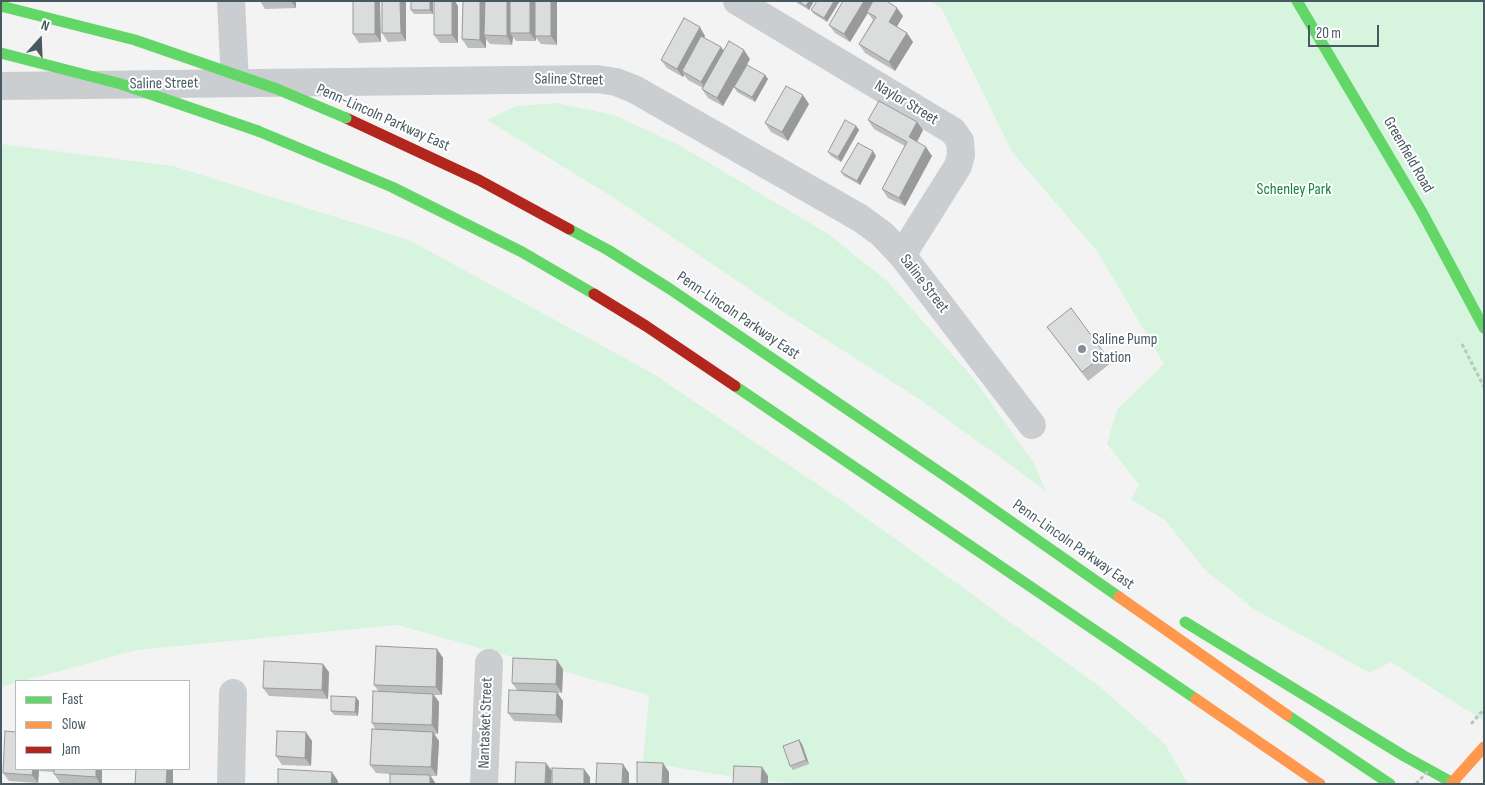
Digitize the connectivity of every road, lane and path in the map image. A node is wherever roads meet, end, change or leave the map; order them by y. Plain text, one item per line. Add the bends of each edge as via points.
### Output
1 (231, 1) edge
2 (737, 1) edge
3 (1298, 1) edge
4 (1, 6) edge
5 (1, 53) edge
6 (235, 84) junction
7 (1, 86) edge
8 (902, 255) junction
9 (1484, 328) edge
10 (1032, 425) dead end
11 (963, 488) junction
12 (1124, 586) dead end
13 (1175, 617) dead end
14 (489, 663) dead end
15 (233, 693) dead end
16 (1484, 747) edge
17 (231, 784) edge
18 (484, 784) edge
19 (1320, 784) edge
20 (1390, 784) edge
21 (1451, 784) edge
22 (1455, 784) edge

1 - 6 street
2 - 8 street, Naylor Street via 953,131 960,141 962,155 958,166
3 - 9 main road, Greenfield Road via 1422,212
4 - 11 main road, Penn-Lincoln Parkway East, bridge via 144,43 277,89 479,180 608,250 678,294
5 - 19 main road, bridge via 121,84 258,131 392,187 522,252 646,326
6 - 7 street, Saline Street
6 - 8 street, Saline Street via 597,79 616,82 634,89 860,218 882,234
8 - 10 street, Saline Street
11 - 12 main road
11 - 20 main road, Penn-Lincoln Parkway East
13 - 22 main road
14 - 18 street, Nantasket Street
15 - 17 street
16 - 21 main road, bridge

